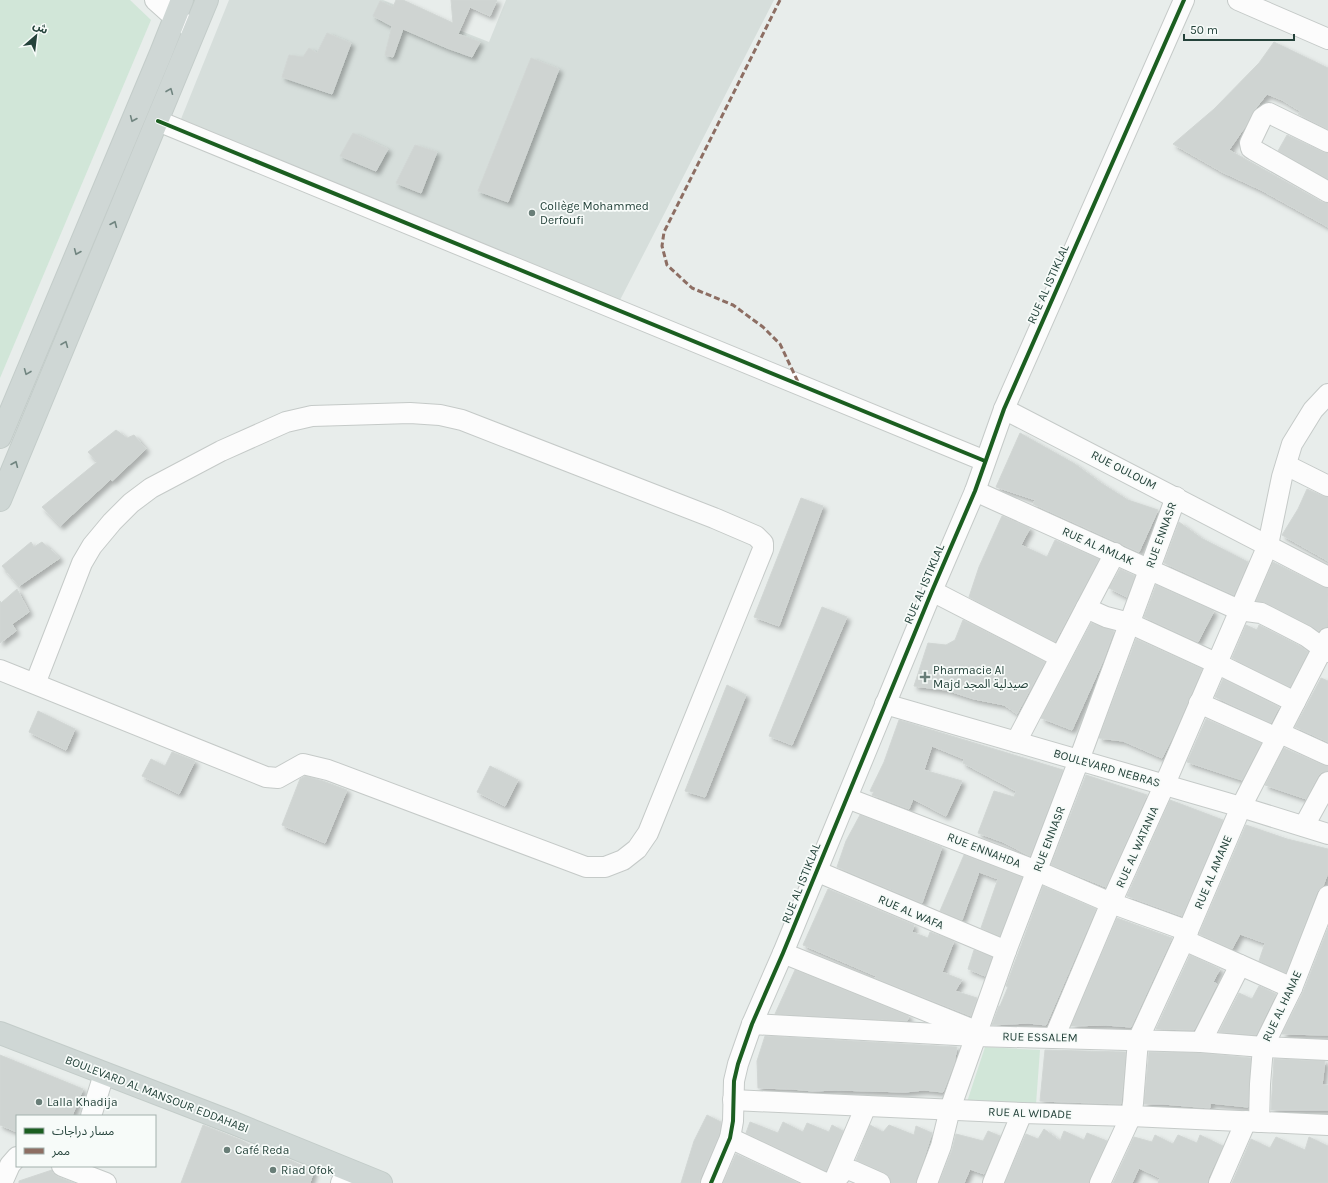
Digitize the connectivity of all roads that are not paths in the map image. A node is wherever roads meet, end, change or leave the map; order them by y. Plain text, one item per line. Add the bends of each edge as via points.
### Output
1 (155, 0) edge
2 (207, 0) edge
3 (1184, 0) edge
4 (1238, 0) edge
5 (178, 9) edge
6 (195, 30) junction
7 (1328, 39) edge
8 (158, 121) junction
9 (1328, 142) edge
10 (1328, 192) edge
11 (1328, 394) edge
12 (1004, 409) junction
13 (1321, 414) edge
14 (4, 427) edge
15 (31, 427) junction
16 (985, 461) junction
17 (1286, 465) junction
18 (1328, 486) edge
19 (975, 491) junction
20 (1176, 497) junction
21 (0, 500) edge
22 (1268, 545) junction
23 (1115, 553) junction
24 (1149, 569) junction
25 (1328, 577) edge
26 (932, 591) junction
27 (1086, 608) junction
28 (1239, 610) junction
29 (1129, 623) junction
30 (1326, 646) edge
31 (1060, 656) junction
32 (1216, 663) junction
33 (0, 670) edge
34 (35, 684) junction
35 (1295, 702) junction
36 (1199, 703) junction
37 (885, 704) junction
38 (1278, 735) junction
39 (1016, 742) junction
40 (1328, 755) edge
41 (1079, 760) junction
42 (1328, 782) edge
43 (1164, 786) junction
44 (846, 798) junction
45 (1242, 807) junction
46 (1304, 826) junction
47 (1328, 834) edge
48 (816, 871) junction
49 (1037, 871) junction
50 (1328, 898) edge
51 (1111, 903) junction
52 (1186, 935) junction
53 (1006, 951) junction
54 (783, 953) junction
55 (1240, 965) junction
56 (1292, 988) junction
57 (752, 1024) junction
58 (0, 1033) edge
59 (976, 1034) junction
60 (1054, 1038) junction
61 (1138, 1040) junction
62 (1202, 1042) junction
63 (1263, 1048) junction
64 (1328, 1050) edge
65 (104, 1074) junction
66 (733, 1100) junction
67 (866, 1106) junction
68 (950, 1109) junction
69 (1022, 1113) junction
70 (91, 1115) edge
71 (1131, 1116) junction
72 (1252, 1121) junction
73 (1328, 1125) edge
74 (730, 1138) junction
75 (16, 1158) edge
76 (70, 1167) edge
77 (344, 1176) edge
78 (834, 1182) edge
79 (2, 1183) edge
80 (106, 1183) edge
81 (381, 1183) edge
82 (711, 1183) edge
83 (880, 1183) edge
84 (927, 1183) edge
85 (993, 1183) edge
86 (1100, 1183) edge
87 (1220, 1183) edge

1 - 5 street
2 - 6 main road
3 - 12 street, RUE AL ISTIKLAL
4 - 7 street
5 - 6 street
5 -> 14 main road
8 -> 6 main road
15 -> 8 main road
8 - 16 street
9 - 10 street via 1269,113 1262,118 1250,143 1254,150
11 - 13 street, RUE AL WATANIA
12 - 16 street, RUE AL ISTIKLAL
12 - 20 street, RUE OULOUM
13 - 17 street, RUE AL WATANIA via 1292,444
14 - 15 main road
21 -> 15 main road
16 - 19 street, RUE AL ISTIKLAL
17 - 18 street
17 - 22 street, RUE AL WATANIA
19 - 23 street, RUE AL AMLAK
19 - 26 street, RUE AL ISTIKLAL
20 - 22 street, RUE OULOUM
20 - 24 street, RUE ENNASR
22 - 25 street, RUE OULOUM
22 - 28 street, RUE AL WATANIA
23 - 24 street, RUE AL AMLAK
23 - 27 street
24 - 28 street, RUE AL AMLAK
24 - 29 street, RUE ENNASR
26 - 31 street
26 - 37 street, RUE AL ISTIKLAL
27 - 29 street
27 - 31 street
28 - 30 street, RUE AL AMLAK via 1261,613
28 - 32 street, RUE AL WATANIA
29 - 32 street
29 - 41 street, RUE ENNASR
30 - 35 street, RUE AL AMANE
31 - 39 street
32 - 35 street
32 - 36 street, RUE AL WATANIA
33 - 34 street
34 - 34 street via 82,563 92,546 131,503 156,485 221,452 286,422 312,416 410,413 440,414 462,420 714,518 756,536 763,544 748,590 648,833 637,849 623,860 605,867 586,867 328,770 303,764 278,778 266,777
35 - 38 street, RUE AL AMANE
36 - 38 street
36 - 43 street, RUE AL WATANIA
37 - 39 street, BOULEVARD NEBRAS
37 - 44 street, RUE AL ISTIKLAL
38 - 40 street
38 - 45 street, RUE AL AMANE
39 - 41 street, BOULEVARD NEBRAS
41 - 43 street, BOULEVARD NEBRAS
41 - 49 street, RUE ENNASR
42 - 46 street
43 - 45 street, BOULEVARD NEBRAS
43 - 51 street, RUE AL WATANIA
44 - 48 street, RUE AL ISTIKLAL
44 - 49 street, RUE ENNAHDA
45 - 46 street, BOULEVARD NEBRAS
45 - 52 street, RUE AL AMANE
46 - 47 street, BOULEVARD NEBRAS
48 - 53 street, RUE AL WAFA
48 - 54 street, RUE AL ISTIKLAL
49 - 51 street, RUE ENNAHDA
49 - 53 street, RUE ENNASR
50 - 56 street, RUE AL HANAE
51 - 52 street, RUE ENNAHDA
51 - 60 street, RUE AL WATANIA
52 - 55 street, RUE ENNAHDA
52 - 61 street, RUE AL AMANE
53 - 59 street, RUE ENNASR
54 - 57 street, RUE AL ISTIKLAL
54 - 59 street
55 - 56 street, RUE ENNAHDA
55 - 62 street
56 - 63 street, RUE AL HANAE
57 - 59 street, RUE ESSALEM
57 - 66 street, RUE AL ISTIKLAL via 735,1076
58 - 65 main road, BOULEVARD AL MANSOUR EDDAHABI
59 - 60 street, RUE ESSALEM
59 - 68 street, RUE ENNASR
60 - 61 street, RUE ESSALEM
61 - 62 street, RUE ESSALEM
61 - 71 street, RUE AL AMANE
62 - 63 street, RUE ESSALEM
63 - 64 street, RUE ESSALEM
63 - 72 street, RUE AL HANAE
65 - 70 street
65 - 77 main road, BOULEVARD AL MANSOUR EDDAHABI via 231,1122
66 - 67 street, RUE AL WIDADE
66 - 74 street, RUE AL ISTIKLAL
67 - 68 street, RUE AL WIDADE
67 - 78 street
68 - 69 street, RUE AL WIDADE
68 - 84 street, RUE ENNASR via 941,1146
69 - 71 street, RUE AL WIDADE
69 - 85 street
71 - 72 street, RUE AL WIDADE
71 - 86 street, RUE AL AMANE
72 - 73 street, RUE AL WIDADE
72 - 87 street, RUE AL HANAE
74 - 78 street via 825,1183
74 - 82 street, RUE AL ISTIKLAL
75 - 79 street
76 - 80 street
77 - 81 main road, BOULEVARD AL MANSOUR EDDAHABI
78 - 83 street via 845,1169

